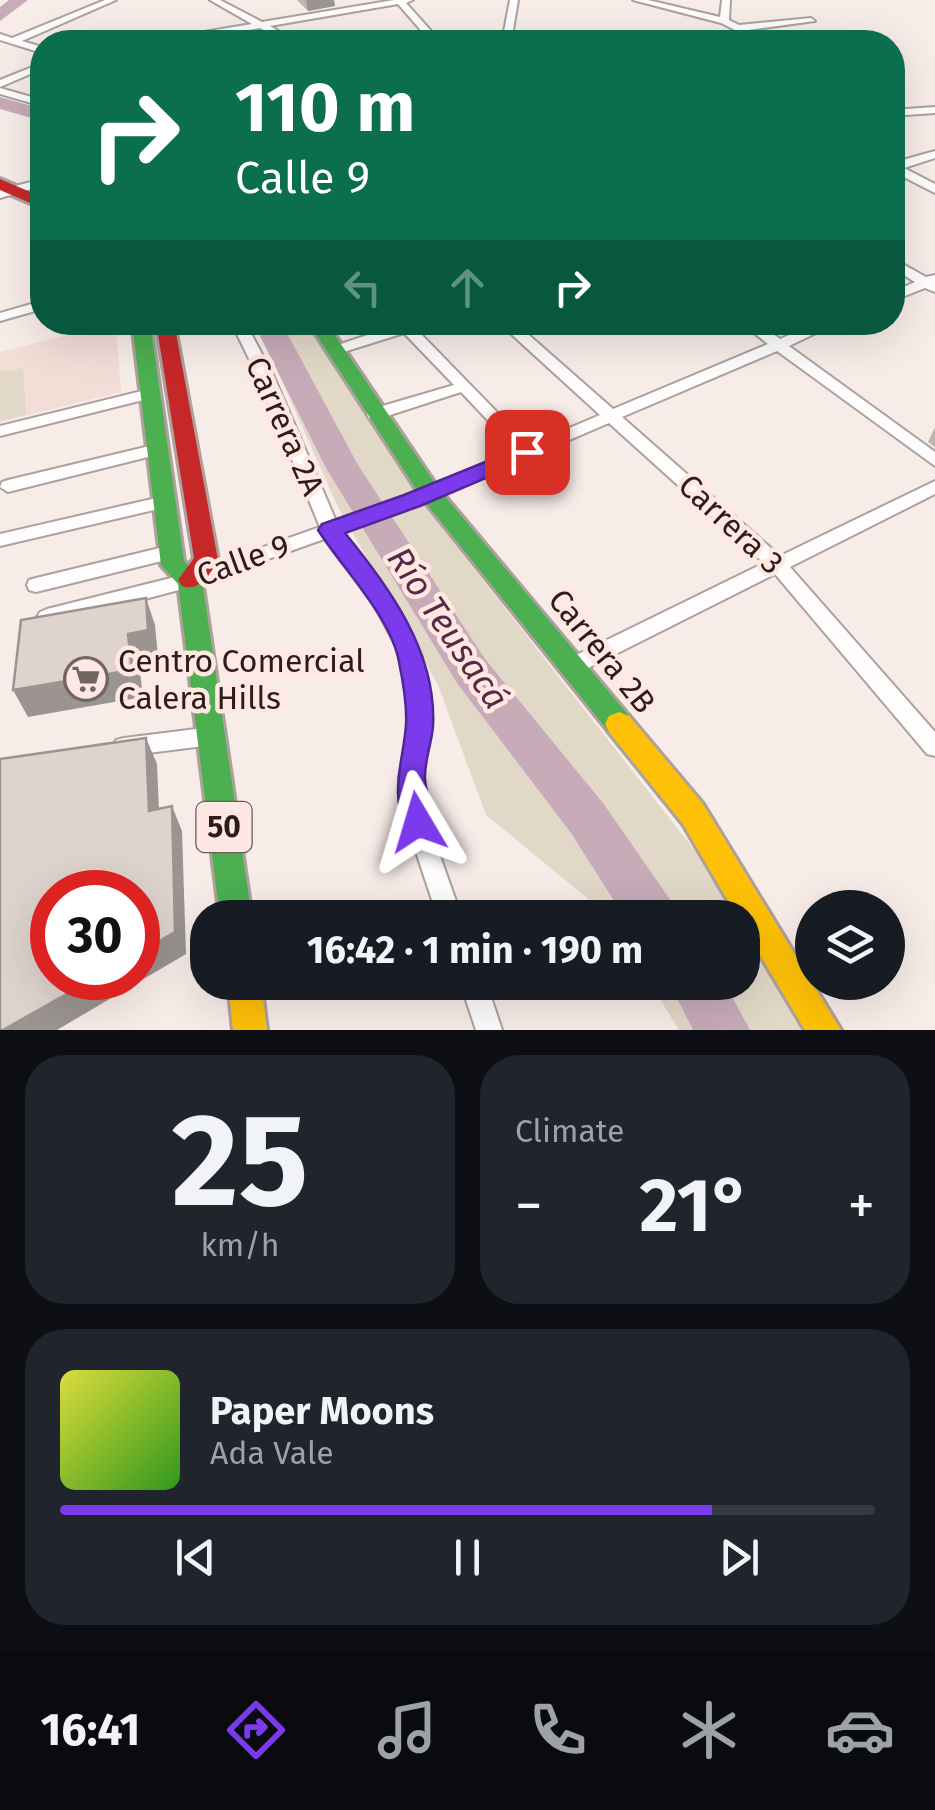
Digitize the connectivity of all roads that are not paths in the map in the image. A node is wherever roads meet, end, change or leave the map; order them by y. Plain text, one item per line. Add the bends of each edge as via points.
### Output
1 (112, 0) edge
2 (214, 0) edge
3 (403, 0) edge
4 (514, 0) edge
5 (636, 0) edge
6 (726, 0) edge
7 (724, 21) junction
8 (811, 21) dead end
9 (261, 25) junction
10 (739, 28) junction
11 (232, 30) edge
12 (270, 30) edge
13 (427, 30) edge
14 (508, 30) edge
15 (743, 30) edge
16 (4, 39) edge
17 (30, 47) edge
18 (30, 72) edge
19 (0, 87) edge
20 (30, 98) edge
21 (935, 110) edge
22 (905, 112) edge
23 (935, 154) edge
24 (905, 163) edge
25 (0, 166) edge
26 (905, 173) edge
27 (30, 182) edge
28 (30, 188) edge
29 (5, 189) edge
30 (935, 189) edge
31 (905, 269) edge
32 (932, 283) edge
33 (905, 292) edge
34 (30, 308) edge
35 (0, 317) edge
36 (143, 335) edge
37 (168, 335) edge
38 (245, 335) edge
39 (325, 335) edge
40 (383, 335) edge
41 (422, 335) edge
42 (520, 335) edge
43 (765, 335) edge
44 (801, 335) edge
45 (778, 345) junction
46 (334, 351) junction
47 (465, 386) junction
48 (150, 394) junction
49 (376, 414) junction
50 (611, 416) junction
51 (0, 431) edge
52 (186, 442) junction
53 (158, 450) junction
54 (527, 452) junction
55 (935, 460) edge
56 (8, 486) dead end
57 (935, 487) edge
58 (421, 497) junction
59 (165, 502) junction
60 (330, 530) junction
61 (2, 540) edge
62 (172, 552) junction
63 (778, 566) junction
64 (190, 580) junction
65 (36, 585) dead end
66 (37, 620) edge
67 (573, 666) junction
68 (212, 736) junction
69 (935, 747) edge
70 (96, 751) edge
71 (234, 900) edge
72 (444, 900) edge
73 (245, 1000) edge
74 (479, 1000) edge
75 (247, 1028) edge
76 (489, 1030) edge
77 (824, 1030) edge

1 - 16 street
2 - 9 street
3 - 9 street
3 - 13 street
4 - 14 street
5 - 7 street
6 - 7 street
7 - 10 street
8 - 10 street
9 - 11 street
9 - 12 street
10 - 15 street
16 - 17 street
18 - 19 street
19 - 20 street
21 - 22 street
23 - 24 street
25 - 27 main road
26 - 30 street
28 - 29 main road
31 - 32 street
32 - 33 street
34 - 35 street
36 - 48 main road, 50
37 - 52 main road, 50
38 - 60 street, Carrera 2A
39 - 46 main road, Carrera 2B
40 - 46 street
41 - 47 street
42 - 50 street, Carrera 3
43 - 45 street
44 - 45 street, Calle 9
45 - 50 street, Calle 9
45 - 55 street
46 - 49 main road, Carrera 2B
47 - 49 street
47 - 54 street
48 - 51 street
48 - 53 main road, 50
49 - 58 main road, Carrera 2B
50 - 54 street, Calle 9
50 - 63 street, Carrera 3
52 - 53 main road
52 - 64 main road, 50 via 206,560
53 - 56 street
53 - 59 main road, 50
54 - 58 street, Calle 9
57 - 63 street
58 - 60 street, Calle 9
58 - 67 main road, Carrera 2B
59 - 61 street
59 - 62 main road, 50
60 - 64 street, Calle 9
60 - 72 street, Carrera 2A via 373,585 412,657 420,723 410,778
62 - 64 main road, 50 via 173,565
62 - 65 street
63 - 67 street
63 - 69 street, Carrera 3
64 - 66 street, Calle 9
64 - 68 main road, 50
67 - 77 main road, Carrera 2B via 693,814
68 - 70 street
68 - 71 main road, 50
73 - 75 main road
74 - 76 street

